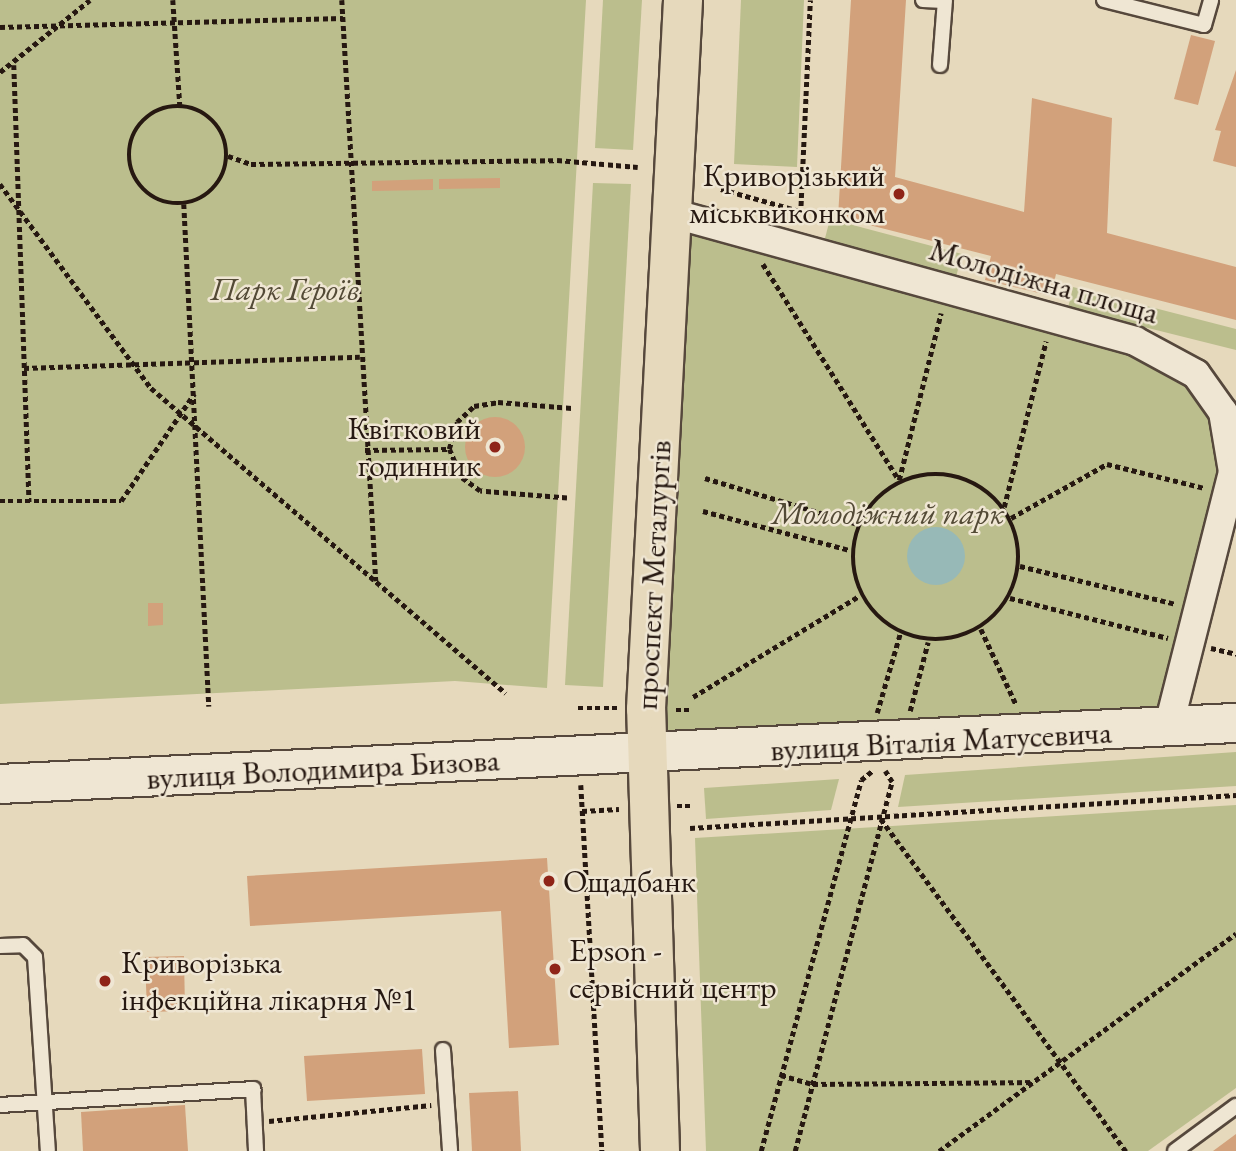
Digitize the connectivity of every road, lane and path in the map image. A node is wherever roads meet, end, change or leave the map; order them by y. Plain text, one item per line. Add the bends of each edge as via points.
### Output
1 (90, 0) edge
2 (173, 0) edge
3 (342, 0) edge
4 (683, 0) edge
5 (810, 0) edge
6 (923, 0) edge
7 (1104, 0) edge
8 (1211, 0) edge
9 (944, 1) edge
10 (343, 18) junction
11 (174, 22) junction
12 (60, 25) junction
13 (0, 27) edge
14 (14, 65) junction
15 (940, 65) dead end
16 (0, 72) edge
17 (180, 106) junction
18 (228, 156) junction
19 (351, 165) junction
20 (638, 167) dead end
21 (0, 184) edge
22 (721, 188) dead end
23 (184, 204) junction
24 (15, 206) junction
25 (800, 211) junction
26 (671, 213) junction
27 (744, 233) junction
28 (799, 248) junction
29 (947, 289) junction
30 (1052, 316) junction
31 (360, 357) junction
32 (192, 362) junction
33 (136, 363) junction
34 (24, 368) junction
35 (194, 394) junction
36 (572, 408) dead end
37 (177, 413) junction
38 (195, 428) junction
39 (449, 449) junction
40 (365, 450) junction
41 (705, 478) dead end
42 (899, 480) junction
43 (1230, 494) junction
44 (567, 498) dead end
45 (0, 501) edge
46 (29, 502) junction
47 (1004, 507) junction
48 (703, 511) dead end
49 (1011, 518) junction
50 (857, 524) junction
51 (850, 550) junction
52 (1020, 566) junction
53 (376, 582) junction
54 (859, 596) junction
55 (1010, 598) junction
56 (1200, 610) junction
57 (981, 629) junction
58 (900, 635) junction
59 (928, 642) junction
60 (1191, 644) junction
61 (1236, 654) edge
62 (506, 693) dead end
63 (693, 697) dead end
64 (209, 706) dead end
65 (578, 708) dead end
66 (607, 708) dead end
67 (1236, 723) edge
68 (1168, 728) junction
69 (888, 737) junction
70 (1032, 737) junction
71 (645, 755) junction
72 (581, 782) dead end
73 (0, 784) edge
74 (1236, 795) edge
75 (880, 818) junction
76 (849, 820) junction
77 (690, 828) dead end
78 (1236, 934) edge
79 (0, 946) edge
80 (443, 1050) dead end
81 (1059, 1064) junction
82 (781, 1075) junction
83 (1034, 1082) junction
84 (813, 1084) junction
85 (45, 1102) junction
86 (447, 1104) junction
87 (0, 1105) edge
88 (1236, 1106) edge
89 (255, 1122) junction
90 (48, 1151) edge
91 (256, 1151) edge
92 (450, 1151) edge
93 (602, 1151) edge
94 (660, 1151) edge
95 (761, 1151) edge
96 (795, 1151) edge
97 (939, 1151) edge
98 (1126, 1151) edge
99 (1175, 1151) edge

1 - 12 path
2 - 11 path
3 - 10 path
4 - 26 main road, проспект Металургів
5 - 25 path
6 - 9 lane
7 - 8 lane via 1204,25
9 - 15 lane
10 - 11 path
10 - 19 path
11 - 12 path
11 - 17 path
12 - 13 path
12 - 14 path
14 - 16 path
14 - 24 path
17 - 18 path via 210,117 223,134
17 - 23 path via 141,122 129,152 144,191
18 - 19 path via 251,164
18 - 23 path via 215,188
19 - 20 path via 557,160
19 - 31 path
21 - 24 path
22 - 25 path
23 - 32 path
24 - 33 path
24 - 34 path
25 - 28 path
26 - 27 street, Молодіжна площа
26 - 71 main road, проспект Металургів
27 - 28 street, Молодіжна площа
27 - 42 path
28 - 29 street, Молодіжна площа
29 - 30 street, Молодіжна площа
29 - 42 path
30 - 43 street, Молодіжна площа via 1158,348 1196,374 1231,433
30 - 47 path
31 - 32 path
31 - 40 path
32 - 33 path
32 - 35 path
33 - 34 path
33 - 37 path
34 - 46 path
35 - 37 path
35 - 38 path
36 - 39 path via 474,406 457,422
37 - 38 path
37 - 46 path via 121,501
38 - 53 path
38 - 64 path
39 - 40 path
39 - 44 path via 461,478 480,491
40 - 53 path
41 - 50 path
42 - 47 path via 937,472 962,479
42 - 50 path
43 - 49 path via 1107,464
43 - 56 street, Молодіжна площа
45 - 46 path
47 - 49 path
48 - 51 path
49 - 52 path
50 - 51 path
51 - 54 path
52 - 55 path
52 - 56 path
53 - 62 path
54 - 58 path
54 - 63 path
55 - 57 path
55 - 60 path
56 - 60 street, Молодіжна площа
57 - 59 path
57 - 70 path
58 - 59 path
58 - 69 path via 877,713
59 - 69 path via 909,716
60 - 61 path
60 - 68 street, Молодіжна площа
65 - 66 path
67 - 68 street, вулиця Віталія Матусевича
68 - 70 street, вулиця Віталія Матусевича
69 - 70 street, вулиця Віталія Матусевича
69 - 71 street, вулиця Віталія Матусевича
71 - 73 street, вулиця Володимира Бизова
71 - 94 main road, проспект Металургів
72 - 93 path
74 - 75 path
75 - 76 path
75 - 76 path via 892,782 881,764 861,780
75 - 81 path
75 - 84 path
76 - 77 path
76 - 82 path
78 - 81 path
79 - 85 lane via 23,945 35,957
80 - 86 lane
81 - 83 path
81 - 98 path
82 - 84 path
82 - 95 path
83 - 84 path
83 - 97 path
84 - 96 path
85 - 87 lane
85 - 89 lane via 253,1089
85 - 90 lane
86 - 89 path
86 - 92 lane
88 - 99 lane
89 - 91 lane

